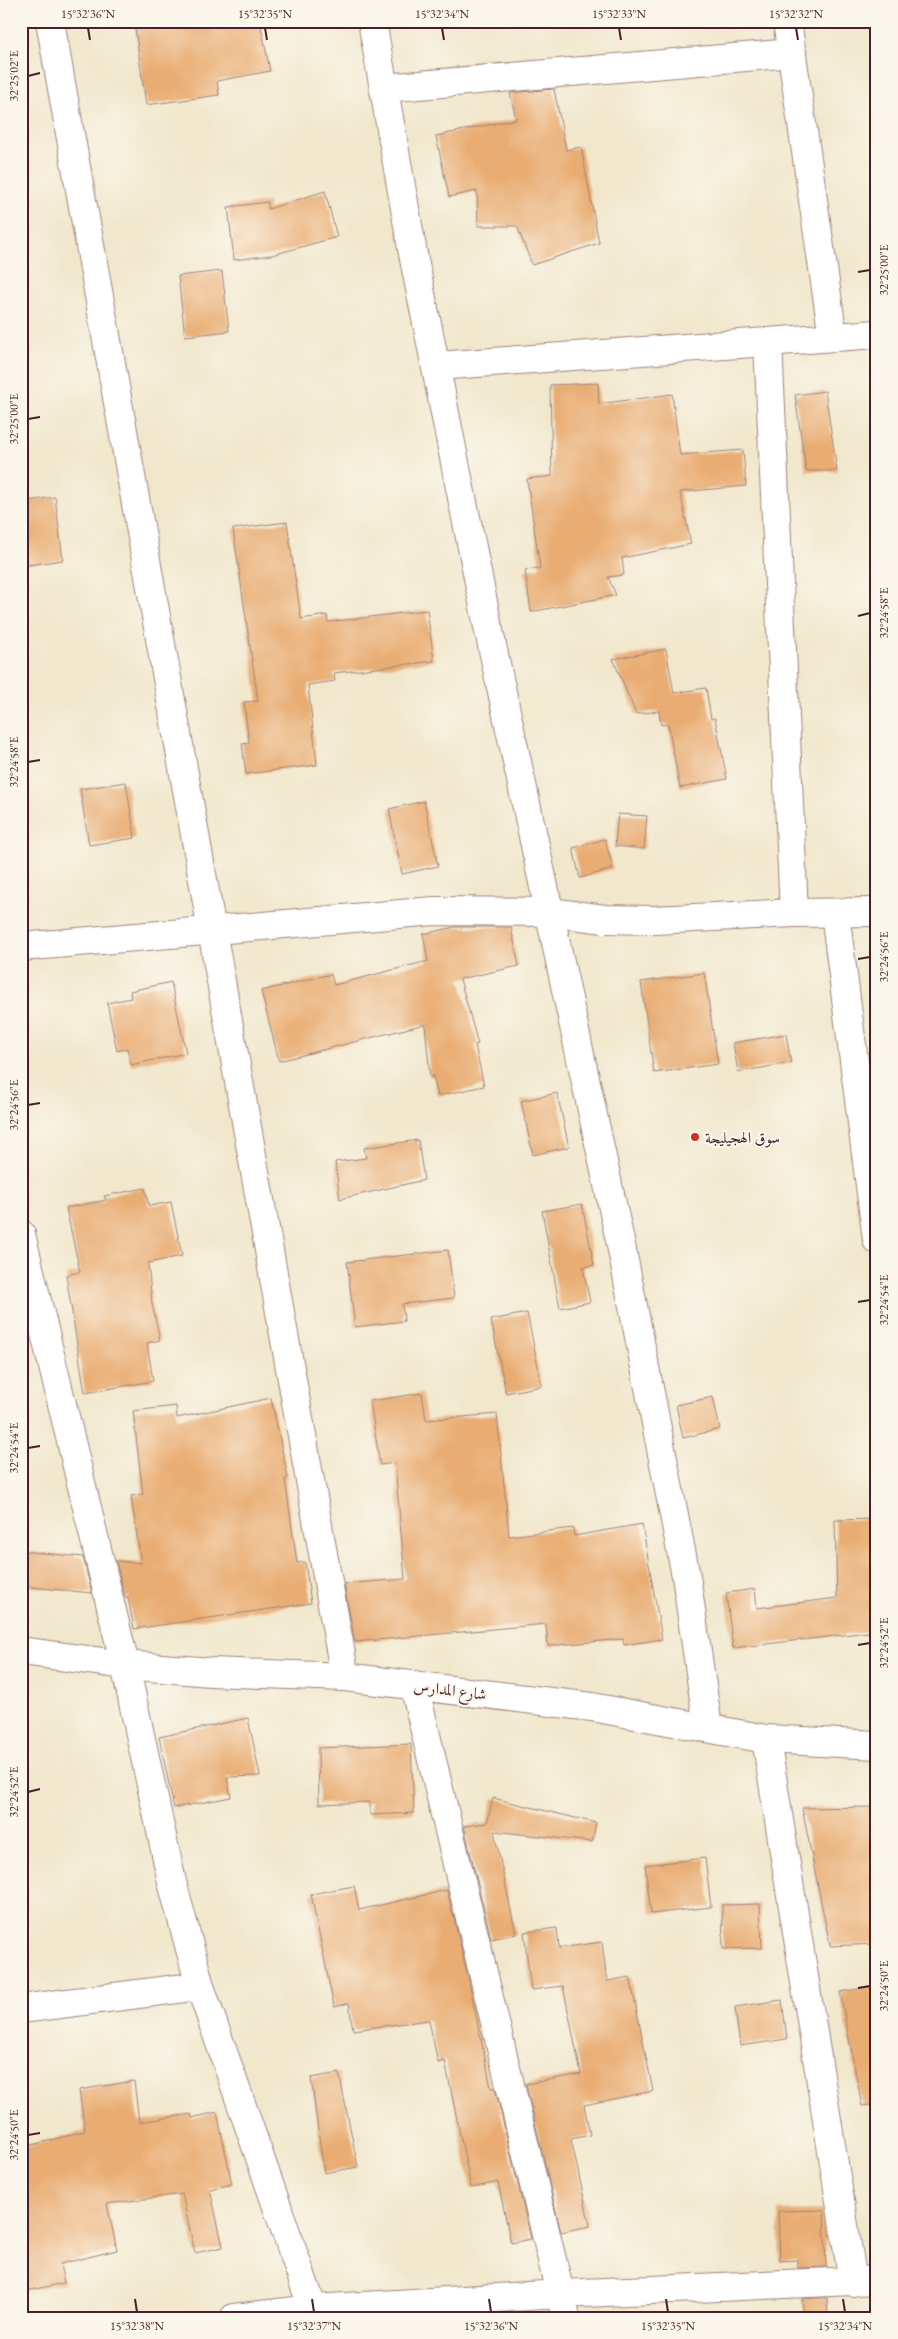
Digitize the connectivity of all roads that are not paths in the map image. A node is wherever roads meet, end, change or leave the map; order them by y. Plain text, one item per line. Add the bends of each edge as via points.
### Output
1 (50, 21) edge
2 (372, 21) edge
3 (788, 21) edge
4 (792, 54) junction
5 (384, 88) junction
6 (877, 334) edge
7 (833, 336) junction
8 (768, 342) junction
9 (436, 366) junction
10 (550, 912) junction
11 (835, 912) junction
12 (877, 912) edge
13 (794, 913) junction
14 (212, 930) junction
15 (21, 947) edge
16 (21, 1234) edge
17 (877, 1240) edge
18 (21, 1651) edge
19 (125, 1665) junction
20 (345, 1677) junction
21 (414, 1685) junction
22 (708, 1728) junction
23 (766, 1740) junction
24 (877, 1746) edge
25 (200, 1986) junction
26 (21, 2009) edge
27 (865, 2281) edge
28 (563, 2306) edge
29 (314, 2313) edge
30 (234, 2318) edge

1 - 14 street
2 - 5 street
3 - 4 street
4 - 5 street
4 - 7 street
5 - 9 street
6 - 7 street
7 - 8 street
8 - 9 street
8 - 13 street
9 - 10 street
10 - 13 street via 605,919 654,920
10 - 14 street via 434,911
10 - 22 street via 622,1250 686,1576
11 - 12 street
11 - 13 street
11 - 17 street
14 - 15 street
14 - 20 street
16 - 19 street
18 - 19 street, شارع المدارس
19 - 20 street, شارع المدارس
19 - 25 street via 172,1882
20 - 21 street, شارع المدارس
21 - 22 street, شارع المدارس via 592,1706
21 - 28 street
22 - 23 street, شارع المدارس
23 - 24 street, شارع المدارس
23 - 27 street
25 - 26 street
25 - 29 street
27 - 28 street
28 - 29 street
29 - 30 street

